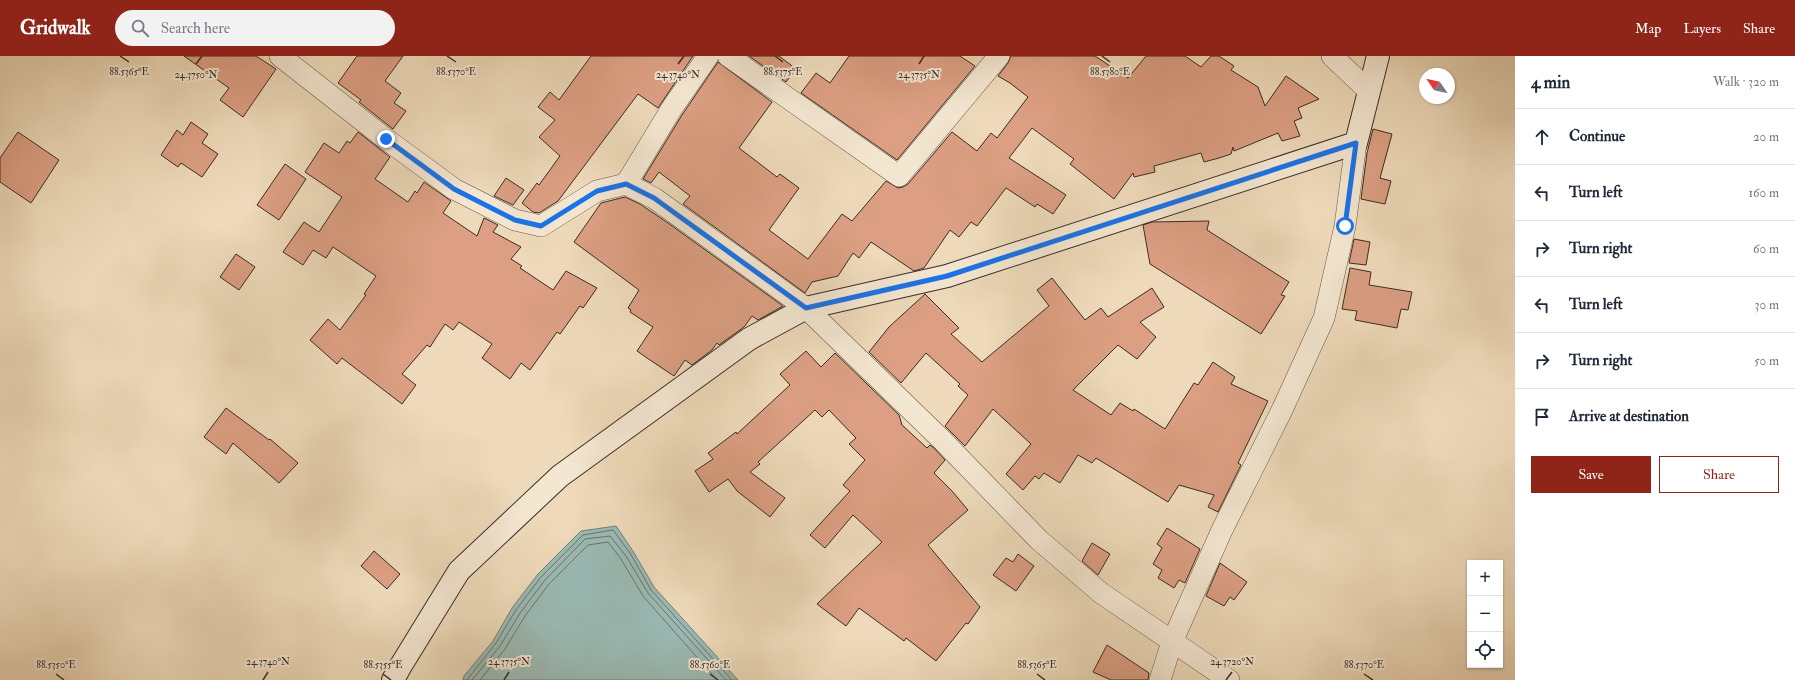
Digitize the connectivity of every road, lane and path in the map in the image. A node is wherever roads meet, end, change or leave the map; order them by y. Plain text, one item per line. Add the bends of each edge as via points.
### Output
1 (280, 56) edge
2 (708, 56) edge
3 (728, 56) edge
4 (1000, 56) edge
5 (1332, 56) edge
6 (1378, 56) edge
7 (1369, 91) junction
8 (1356, 143) junction
9 (626, 184) junction
10 (806, 308) junction
11 (1172, 642) junction
12 (394, 680) edge
13 (1160, 680) edge
14 (1230, 680) edge

1 - 9 street via 454,189 515,220 541,226 597,191
2 - 9 street via 672,108
3 - 4 street via 899,176
5 - 7 street
6 - 7 street
7 - 8 street
8 - 10 street via 947,276
8 - 11 street via 1345,226 1324,318 1282,410 1222,530
9 - 10 street via 654,198
10 - 11 street via 942,440 1040,540 1101,593
10 - 12 street via 749,339 560,476 459,571
11 - 13 street
11 - 14 street

